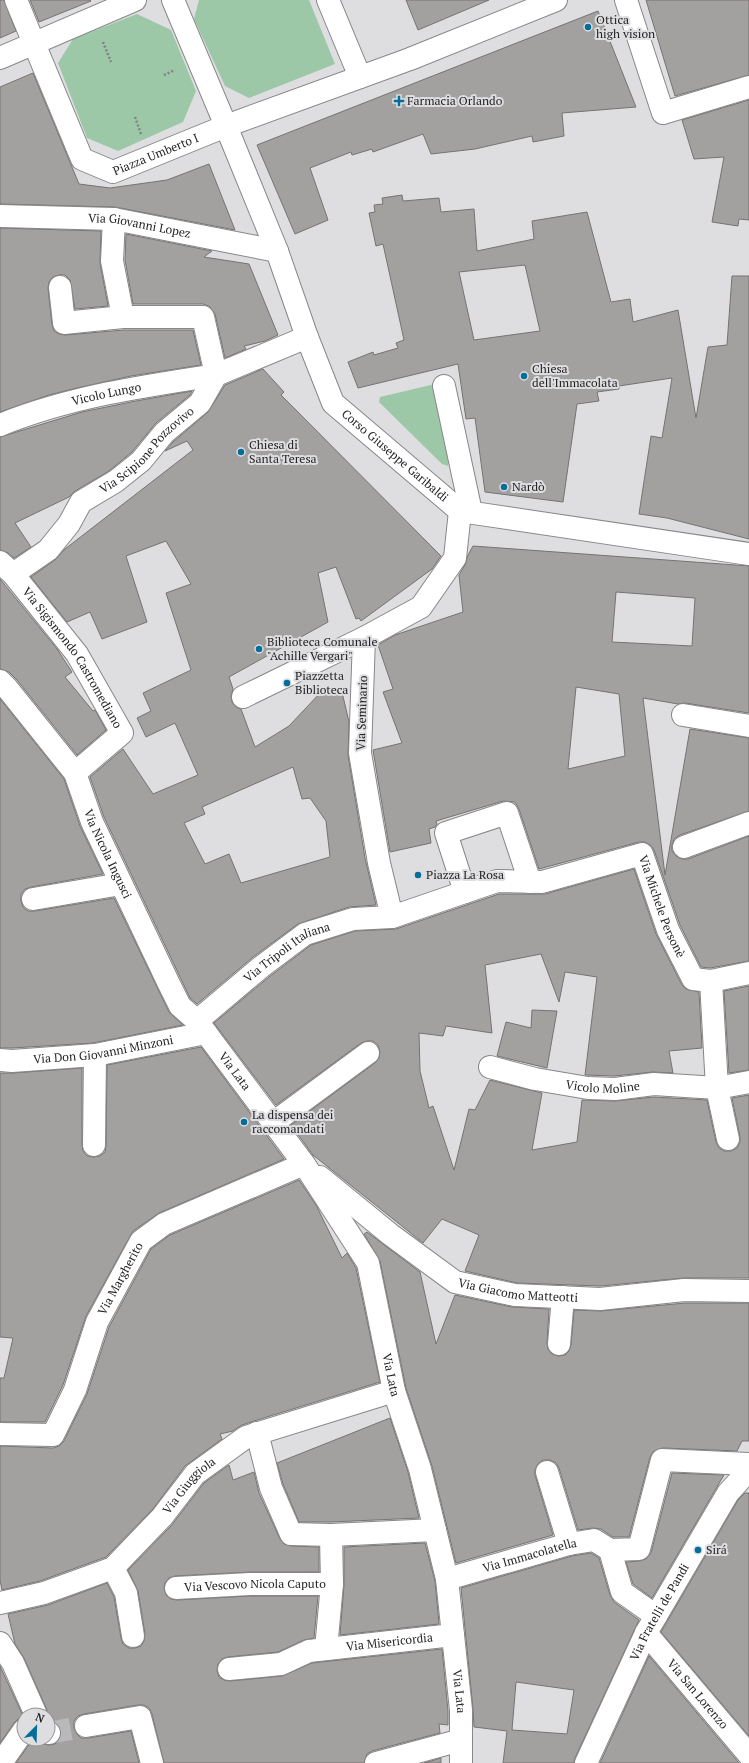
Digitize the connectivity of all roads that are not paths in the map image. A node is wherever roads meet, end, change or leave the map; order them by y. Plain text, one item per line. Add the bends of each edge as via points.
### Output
1 (16, 0) edge
2 (135, 0) edge
3 (173, 0) edge
4 (328, 0) edge
5 (556, 0) edge
6 (626, 0) edge
7 (34, 43) junction
8 (0, 58) edge
9 (360, 77) junction
10 (749, 87) edge
11 (226, 126) junction
12 (0, 216) edge
13 (114, 219) junction
14 (277, 251) junction
15 (60, 287) dead end
16 (123, 317) junction
17 (307, 337) junction
18 (216, 375) junction
19 (444, 386) dead end
20 (0, 425) edge
21 (466, 512) junction
22 (749, 554) edge
23 (7, 568) edge
24 (364, 638) junction
25 (0, 682) edge
26 (243, 697) dead end
27 (683, 715) dead end
28 (749, 726) edge
29 (75, 773) junction
30 (749, 823) edge
31 (684, 847) dead end
32 (536, 882) junction
33 (121, 884) junction
34 (465, 892) junction
35 (33, 899) dead end
36 (392, 917) junction
37 (749, 974) edge
38 (711, 981) junction
39 (201, 1027) junction
40 (368, 1054) dead end
41 (95, 1055) junction
42 (0, 1060) edge
43 (490, 1068) dead end
44 (749, 1082) edge
45 (717, 1088) junction
46 (273, 1123) junction
47 (728, 1139) dead end
48 (94, 1145) dead end
49 (304, 1164) junction
50 (749, 1291) edge
51 (562, 1297) junction
52 (559, 1344) dead end
53 (394, 1391) junction
54 (257, 1433) junction
55 (0, 1434) edge
56 (749, 1464) edge
57 (749, 1470) edge
58 (547, 1472) dead end
59 (435, 1530) junction
60 (331, 1535) junction
61 (569, 1544) junction
62 (610, 1550) junction
63 (113, 1568) junction
64 (447, 1579) junction
65 (332, 1584) junction
66 (176, 1588) dead end
67 (0, 1603) edge
68 (651, 1624) junction
69 (453, 1635) junction
70 (133, 1636) dead end
71 (0, 1643) edge
72 (326, 1649) junction
73 (229, 1669) dead end
74 (28, 1707) edge
75 (86, 1726) tunnel mouth
76 (461, 1740) junction
77 (16, 1742) edge
78 (749, 1755) edge
79 (1, 1763) edge
80 (152, 1763) edge
81 (376, 1763) edge
82 (460, 1763) edge
83 (586, 1763) edge

1 - 7 street, Piazza Umberto I
2 - 7 street
3 - 11 street, Corso Giuseppe Garibaldi
4 - 9 street
5 - 9 street, Piazza Umberto I
6 - 10 street via 663,113
7 - 8 street
7 - 11 street, Piazza Umberto I via 82,158 113,172
9 - 11 street, Piazza Umberto I
11 - 14 street, Corso Giuseppe Garibaldi
12 - 13 street, Via Giovanni Lopez
13 - 14 street, Via Giovanni Lopez
13 - 16 street via 112,261
14 - 17 street, Corso Giuseppe Garibaldi
15 - 16 street via 64,323
16 - 18 street via 203,317
17 - 18 street
17 - 21 street, Corso Giuseppe Garibaldi via 333,403
18 - 20 street, Vicolo Lungo via 139,386 69,402
18 - 23 street, Via Scipione Pozzovivo via 200,403 164,433 141,461 121,477 80,502 69,524 48,550
19 - 21 street
21 - 22 street
21 - 24 street via 455,558 421,607
23 - 29 street, Via Sigismondo Castromediano via 77,654 122,733
24 - 26 street
24 - 36 street, Via Seminario via 360,753 379,863
25 - 29 street, Via Nicola Ingusci
27 - 28 street
29 - 33 street, Via Nicola Ingusci via 92,822
30 - 31 street
32 - 34 street via 497,881
32 - 34 street via 508,813 446,833
32 - 38 street, Via Michele Personè via 642,854 668,930 693,979
33 - 35 street
33 - 39 street, Via Nicola Ingusci via 180,1006
34 - 36 street
36 - 39 street, Via Tripoli Italiana via 353,919 305,934 261,967
37 - 38 street, Via Michele Personè
38 - 45 street
39 - 41 street, Via Don Giovanni Minzoni
39 - 46 street, Via Lata
40 - 46 street
41 - 42 street, Via Don Giovanni Minzoni
41 - 48 street
43 - 45 street, Vicolo Moline via 588,1088 615,1089 654,1084
44 - 45 street, Vicolo Moline
45 - 47 street
46 - 49 street, Via Lata
49 - 51 street, Via Giacomo Matteotti via 391,1235 455,1282 515,1295
49 - 53 street, Via Lata via 368,1263
49 - 55 street, Via Margherito via 164,1224 141,1241 97,1322 75,1390 53,1435
50 - 51 street, Via Giacomo Matteotti via 684,1290 600,1299
51 - 52 street
53 - 54 street, Via Giuggiola
53 - 59 street, Via Lata via 420,1469
54 - 60 street via 271,1488 291,1534
54 - 63 street, Via Giuggiola via 246,1437 195,1474 162,1517
56 - 62 street via 662,1460 639,1549
57 - 68 street, Via Fratelli de Pandi via 728,1493
58 - 61 street
59 - 60 street
59 - 64 street, Via Lata
60 - 65 street, Via Vescovo Nicola Caputo
61 - 62 street, Via Immacolatella via 594,1540
61 - 64 street, Via Immacolatella
62 - 68 street via 622,1592
63 - 67 street, Via Giuggiola via 44,1593
63 - 70 street via 126,1593
64 - 69 street, Via Lata
65 - 66 street, Via Vescovo Nicola Caputo via 250,1584
65 - 72 street
68 - 78 street, Via San Lorenzo
68 - 83 street, Via Fratelli de Pandi
69 - 72 street, Via Misericordia
69 - 76 street, Via Lata via 461,1710
71 - 74 street via 13,1663
72 - 73 street, Via Misericordia via 309,1651 281,1664
75 - 80 street via 140,1717
76 - 81 street
76 - 82 street, Via Lata
77 - 79 street

